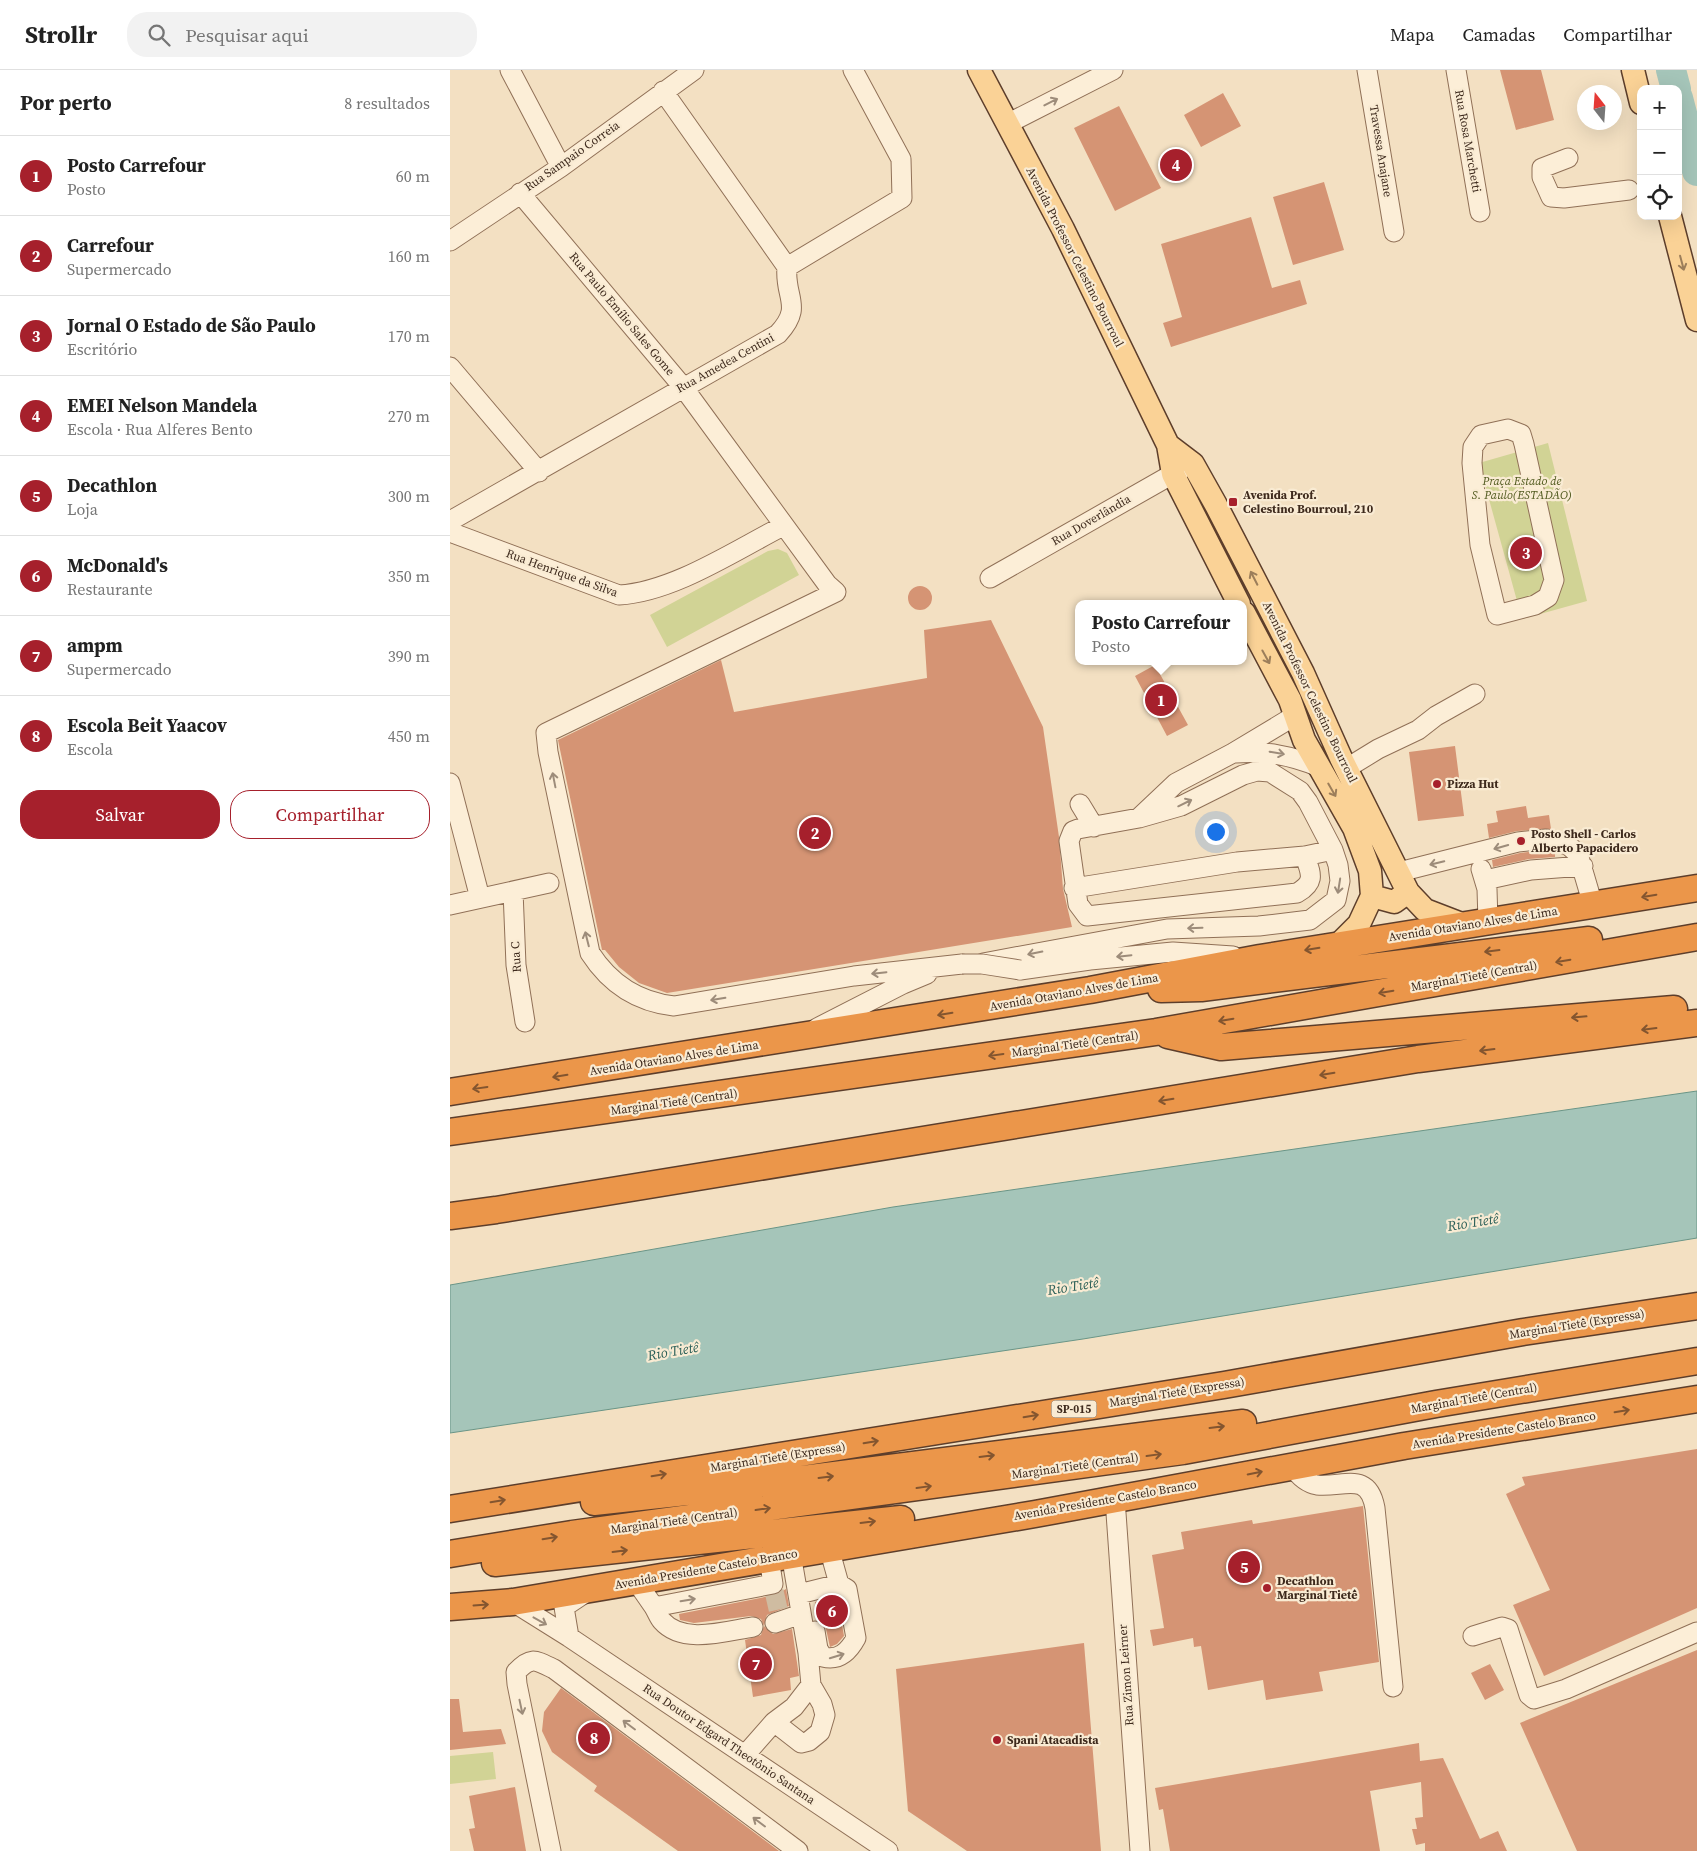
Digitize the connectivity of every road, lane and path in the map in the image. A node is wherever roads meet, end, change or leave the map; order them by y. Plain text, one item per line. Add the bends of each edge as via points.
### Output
1 (510, 70) edge
2 (694, 70) edge
3 (853, 70) edge
4 (979, 70) edge
5 (1113, 70) edge
6 (1367, 70) edge
7 (1456, 70) edge
8 (1633, 70) edge
9 (1637, 86) edge
10 (663, 91) junction
11 (1007, 124) junction
12 (1568, 158) dead end
13 (561, 167) junction
14 (1629, 190) dead end
15 (520, 193) junction
16 (1480, 212) dead end
17 (1671, 220) edge
18 (1394, 232) dead end
19 (450, 241) edge
20 (787, 267) junction
21 (1696, 316) edge
22 (450, 367) edge
23 (683, 387) junction
24 (1168, 445) junction
25 (1193, 464) junction
26 (539, 472) junction
27 (1173, 474) junction
28 (450, 522) edge
29 (783, 526) junction
30 (450, 532) edge
31 (990, 578) dead end
32 (1236, 600) edge
33 (1497, 615) joint
34 (1247, 619) edge
35 (1303, 673) junction
36 (1475, 694) dead end
37 (1319, 708) junction
38 (1296, 715) junction
39 (1234, 753) junction
40 (1311, 753) junction
41 (1344, 763) junction
42 (450, 783) edge
43 (1080, 804) dead end
44 (1139, 818) junction
45 (1094, 827) junction
46 (1329, 842) junction
47 (1267, 851) dead end
48 (1474, 854) junction
49 (1305, 856) junction
50 (1582, 866) junction
51 (1485, 880) junction
52 (1404, 882) junction
53 (549, 883) dead end
54 (1074, 888) junction
55 (1697, 888) edge
56 (513, 891) junction
57 (1372, 896) junction
58 (480, 898) junction
59 (450, 905) edge
60 (1593, 906) junction
61 (1476, 924) junction
62 (1697, 932) edge
63 (1697, 936) edge
64 (1339, 944) junction
65 (1260, 958) junction
66 (1090, 990) junction
67 (1697, 1007) edge
68 (525, 1022) dead end
69 (1697, 1023) edge
70 (1156, 1032) junction
71 (799, 1038) junction
72 (450, 1092) edge
73 (562, 1118) junction
74 (450, 1132) edge
75 (450, 1146) edge
76 (450, 1216) edge
77 (1697, 1306) edge
78 (1697, 1361) edge
79 (1697, 1399) edge
80 (1321, 1426) junction
81 (1292, 1466) junction
82 (552, 1492) junction
83 (1115, 1499) junction
84 (450, 1509) edge
85 (1035, 1514) junction
86 (829, 1548) junction
87 (450, 1554) edge
88 (780, 1556) junction
89 (636, 1581) junction
90 (839, 1584) junction
91 (592, 1589) junction
92 (799, 1594) junction
93 (513, 1602) junction
94 (450, 1608) edge
95 (654, 1608) junction
96 (801, 1614) junction
97 (778, 1619) dead end
98 (753, 1627) dead end
99 (1697, 1632) edge
100 (1472, 1636) dead end
101 (569, 1637) junction
102 (811, 1685) junction
103 (1393, 1687) dead end
104 (774, 1722) junction
105 (745, 1755) junction
106 (551, 1851) edge
107 (798, 1851) edge
108 (888, 1851) edge
109 (1140, 1851) edge

1 - 13 street
2 - 10 street, Rua Sampaio Correia
3 - 20 street via 901,159 902,198
4 - 11 main road, Avenida Professor Celestino Bourroul
11 -> 5 street
6 - 18 street, Travessa Anajane
7 - 16 street, Rua Rosa Marchetti
8 - 9 main road
10 - 13 street, Rua Sampaio Correia
10 - 20 street
11 - 24 main road, Avenida Professor Celestino Bourroul
12 - 14 street via 1542,168 1542,177 1551,197
13 - 15 street, Rua Sampaio Correia
15 - 19 street, Rua Sampaio Correia
15 - 23 street, Rua Paulo Emílio Sales Gome
17 -> 21 main road
20 - 23 street, Rua Amedea Centini via 786,281 792,304 789,322 778,334
22 - 26 street
23 - 26 street, Rua Amedea Centini
23 - 29 street, Rua Paulo Emílio Sales Gome
24 - 25 main road, Avenida Professor Celestino Bourroul
24 - 27 main road, Avenida Professor Celestino Bourroul
25 - 27 street, Rua Doverlândia
35 -> 25 main road, Avenida Professor Celestino Bourroul
26 - 28 street, Rua Amedea Centini
27 - 31 street, Rua Doverlândia
27 - 32 main road, Avenida Professor Celestino Bourroul
29 - 30 street, Rua Henrique da Silva via 664,588 619,595
65 -> 29 street, Rua Paulo Emílio Sales Gome, bridge via 1173,952 1020,970 962,964 854,976 674,1006 655,1004 614,982 590,953 546,734 836,592
33 - 33 street via 1480,545 1472,463 1473,447 1481,435 1508,429 1521,434 1554,580 1548,597 1535,605
34 -> 38 main road, Avenida Professor Celestino Bourroul
35 - 37 main road, Avenida Professor Celestino Bourroul
35 - 38 main road
36 - 41 street via 1418,730
37 - 40 main road via 1310,721
37 - 41 main road, Avenida Professor Celestino Bourroul
38 - 39 street
38 - 40 main road, Avenida Professor Celestino Bourroul
39 -> 40 street via 1273,752 1300,759
39 - 44 street via 1176,783
40 - 41 main road via 1315,744 1331,746
40 -> 57 main road, Avenida Professor Celestino Bourroul via 1363,848 1370,871
41 - 52 main road, Avenida Professor Celestino Bourroul
42 - 58 street
43 - 45 street
44 - 45 street
44 -> 46 street via 1181,806 1243,775 1270,772 1300,791
45 - 54 street via 1073,831 1069,841
46 - 47 street
46 - 49 street
46 -> 71 street via 1338,865 1340,882 1336,900 1310,920 1259,926 1167,928 922,975
50 -> 48 street via 1578,854 1568,845 1546,839 1518,842
48 - 51 street
48 -> 52 street
49 - 54 street via 1200,867
49 - 54 street via 1310,882 1297,893 1087,916 1078,904
50 - 51 street via 1531,870
50 - 60 street
51 - 61 street
52 - 57 main road via 1394,902
52 - 61 main road, Avenida Professor Celestino Bourroul via 1425,910
53 - 56 street
55 -> 60 highway, Avenida Otaviano Alves de Lima
56 - 58 street
56 - 68 street, Rua C via 516,965
57 - 64 main road via 1358,924
58 - 59 street
60 - 61 highway, Avenida Otaviano Alves de Lima
61 - 64 highway, Avenida Otaviano Alves de Lima
62 -> 66 highway via 1536,945 1201,988
63 -> 70 highway, Marginal Tietê (Central)
64 -> 65 highway, Avenida Otaviano Alves de Lima
65 - 66 highway, Avenida Otaviano Alves de Lima
66 -> 71 highway, Avenida Otaviano Alves de Lima
67 -> 70 highway via 1221,1047
69 -> 76 highway via 1418,1059
70 -> 73 highway, Marginal Tietê (Central)
71 -> 72 highway, Avenida Otaviano Alves de Lima
73 - 74 highway, Marginal Tietê (Central)
73 - 75 highway
82 -> 77 highway, Marginal Tietê (Expressa) / SP-015
78 - 80 highway, Marginal Tietê (Central)
81 -> 79 highway, Avenida Presidente Castelo Branco
82 -> 80 highway via 595,1502 1253,1422 1302,1420
87 -> 80 highway, Marginal Tietê (Central) via 572,1534 1183,1451
83 -> 81 highway, Avenida Presidente Castelo Branco
81 - 103 street via 1298,1475 1312,1483 1351,1482 1364,1486 1370,1492 1375,1508
84 -> 82 highway, Marginal Tietê (Expressa) / SP-015
83 - 85 highway, Avenida Presidente Castelo Branco
83 - 109 street, Rua Zimon Leirner
85 - 86 highway, Avenida Presidente Castelo Branco
87 -> 85 highway via 489,1564 998,1506
86 - 88 highway, Avenida Presidente Castelo Branco
86 - 90 street
88 - 89 highway, Avenida Presidente Castelo Branco
88 - 92 street
95 -> 88 street via 774,1588
89 - 91 highway, Avenida Presidente Castelo Branco
89 - 95 street
90 - 92 street
92 -> 90 street via 808,1604 818,1649 823,1657 828,1658 849,1651 856,1638 847,1590
91 - 93 highway, Avenida Presidente Castelo Branco
91 - 101 street via 564,1607
92 - 96 street
94 -> 93 highway, Avenida Presidente Castelo Branco
93 -> 101 street, Rua Doutor Edgard Theotônio Santana
95 - 98 street via 662,1622 682,1633 700,1635
96 - 97 street
96 - 102 street
99 - 100 street via 1566,1689 1534,1699 1528,1695 1508,1629 1502,1627
101 - 105 street, Rua Doutor Edgard Theotônio Santana
102 - 104 street via 794,1707
102 - 104 street via 824,1714 820,1732 801,1743
104 - 105 street
105 - 108 street, Rua Doutor Edgard Theotônio Santana
107 -> 106 street via 554,1669 535,1660 525,1662 516,1672 517,1684

